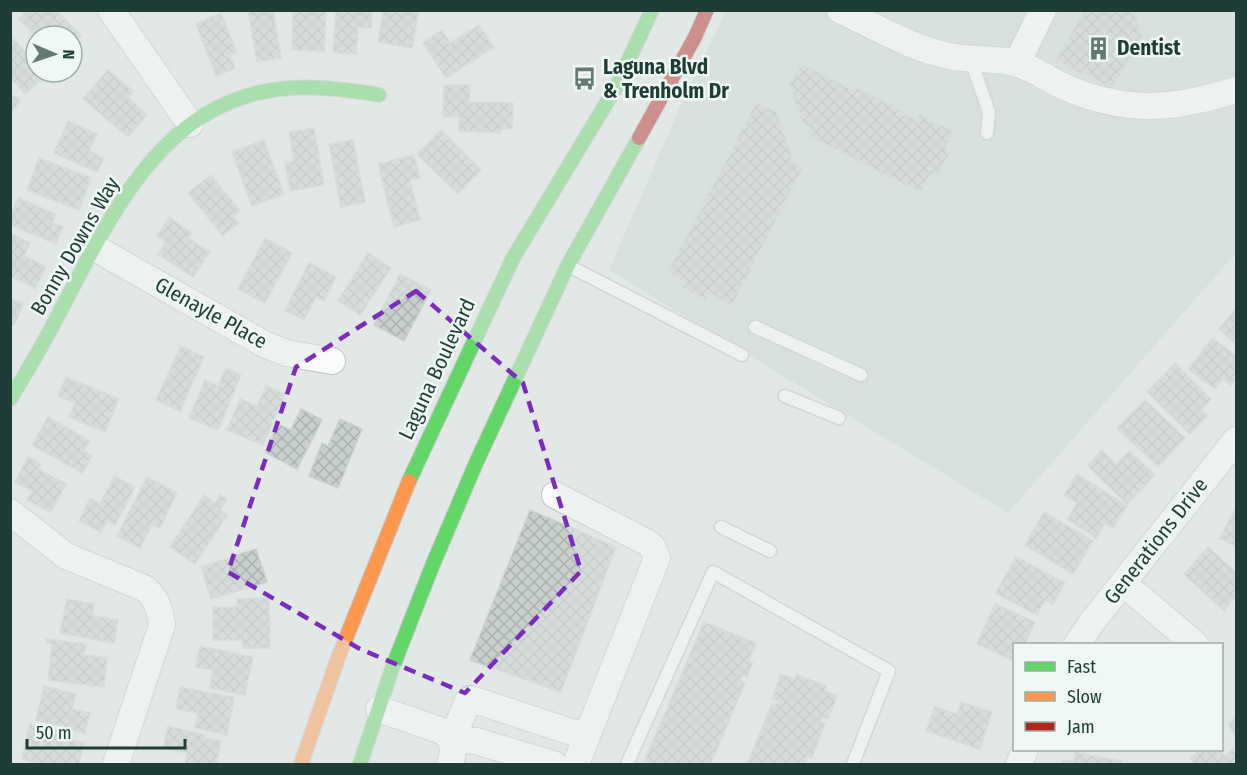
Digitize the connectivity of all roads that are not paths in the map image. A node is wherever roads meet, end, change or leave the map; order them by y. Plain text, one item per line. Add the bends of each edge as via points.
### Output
1 (111, 10) edge
2 (652, 10) edge
3 (707, 10) edge
4 (840, 10) edge
5 (1043, 10) edge
6 (970, 58) junction
7 (1017, 63) junction
8 (1236, 90) edge
9 (379, 95) dead end
10 (190, 124) junction
11 (987, 133) dead end
12 (95, 248) junction
13 (568, 266) junction
14 (755, 327) dead end
15 (742, 354) dead end
16 (333, 361) dead end
17 (861, 375) dead end
18 (785, 396) dead end
19 (10, 399) edge
20 (838, 418) dead end
21 (1236, 440) edge
22 (555, 495) dead end
23 (10, 512) edge
24 (721, 527) dead end
25 (770, 551) dead end
26 (1122, 583) junction
27 (1078, 643) edge
28 (1193, 643) edge
29 (379, 709) junction
30 (587, 737) junction
31 (1025, 751) edge
32 (451, 752) edge
33 (116, 765) edge
34 (301, 765) edge
35 (360, 765) edge
36 (553, 765) edge
37 (576, 765) edge
38 (627, 765) edge
39 (853, 765) edge
40 (1019, 765) edge

1 - 10 street
2 - 34 main road, Laguna Boulevard via 615,88 513,258 466,356 378,556
3 - 13 main road
4 - 6 street via 928,50
5 - 7 street
6 - 7 street
6 - 11 lane via 988,111
7 - 8 street via 1096,99 1150,107 1204,100
9 - 10 main road, Bonny Downs Way via 335,87 287,87 241,98
10 - 12 main road, Bonny Downs Way via 141,173
12 - 16 street, Glenayle Place via 264,344 286,353
12 - 19 main road, Bonny Downs Way via 31,368
13 - 15 lane
13 - 29 main road via 476,463
14 - 17 lane
18 - 20 lane
21 - 26 street, Generations Drive
22 - 30 street via 648,543 657,558
23 - 33 street via 66,556 144,588 159,607 162,625
24 - 25 lane
26 - 27 street, Generations Drive
26 - 28 street
29 - 32 street via 445,732
29 - 35 main road
30 - 32 street via 471,699 463,710
30 - 37 street
31 - 40 street
32 - 36 street via 476,741
38 - 39 lane via 713,572 889,670

